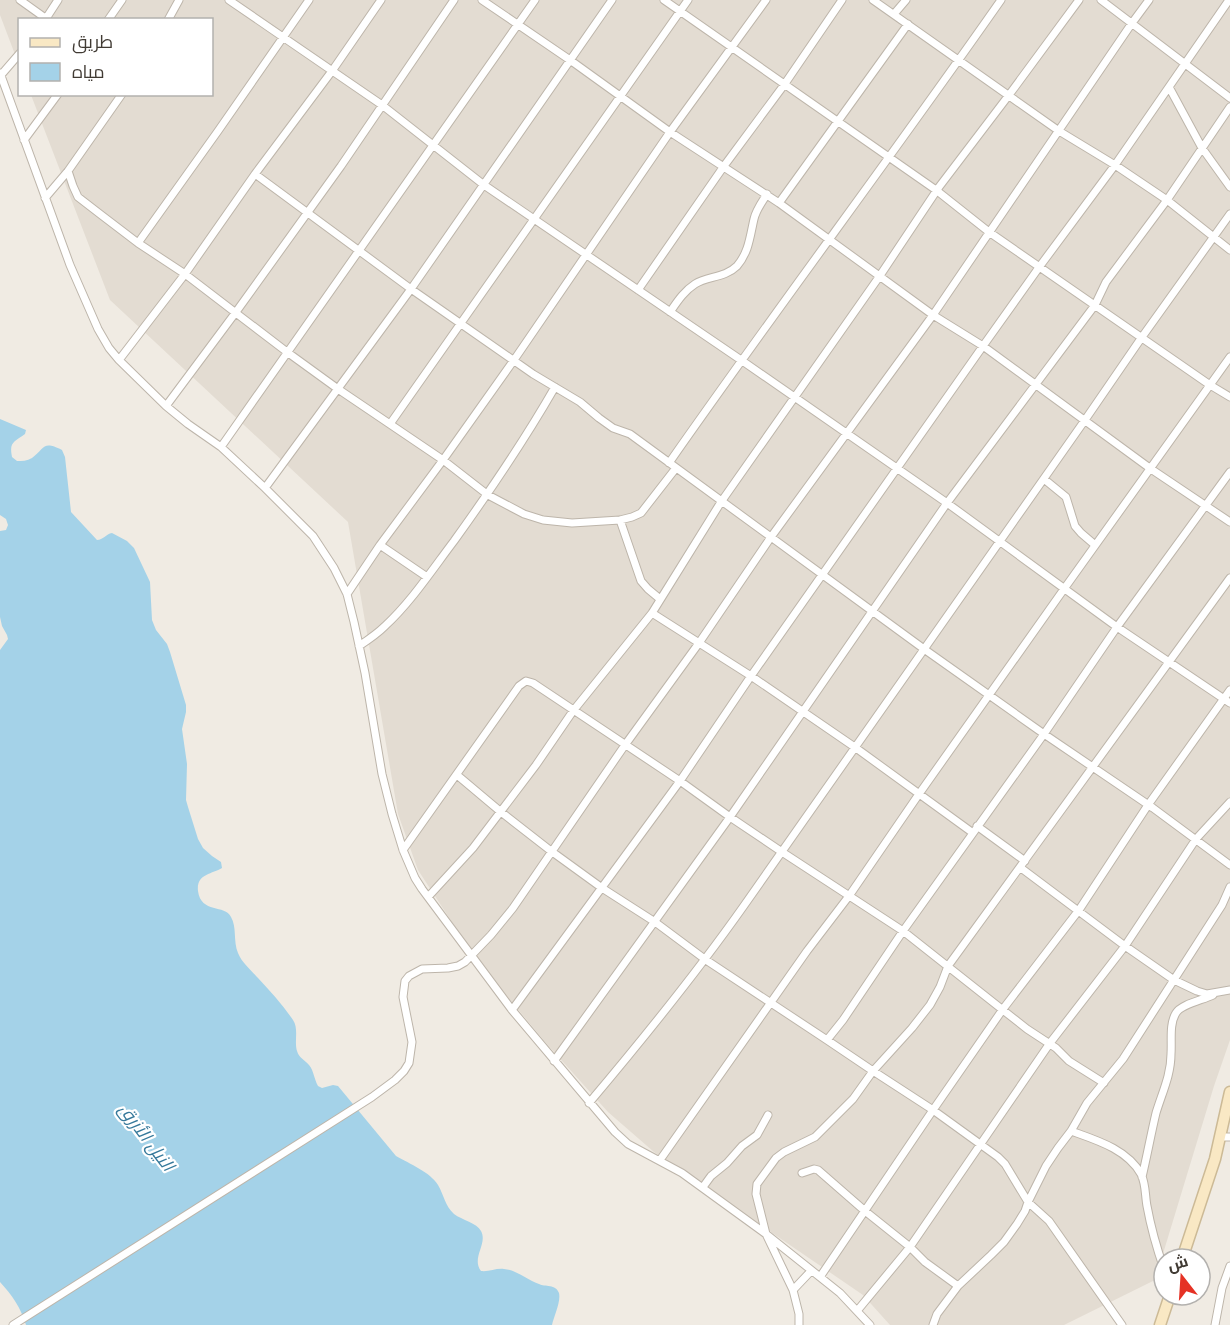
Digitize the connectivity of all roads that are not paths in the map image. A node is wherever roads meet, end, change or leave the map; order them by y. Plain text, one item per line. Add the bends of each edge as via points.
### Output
1 (20, 0) edge
2 (58, 0) edge
3 (122, 0) edge
4 (179, 0) edge
5 (229, 0) edge
6 (309, 0) edge
7 (381, 0) edge
8 (454, 0) edge
9 (482, 0) edge
10 (535, 0) edge
11 (612, 0) edge
12 (664, 0) edge
13 (688, 0) edge
14 (766, 0) edge
15 (842, 0) edge
16 (873, 0) edge
17 (906, 0) edge
18 (1001, 0) edge
19 (1079, 0) edge
20 (1101, 0) edge
21 (1149, 0) edge
22 (1229, 0) edge
23 (240, 3) edge
24 (680, 11) junction
25 (894, 14) junction
26 (45, 18) edge
27 (47, 18) edge
28 (109, 18) edge
29 (169, 18) edge
30 (1131, 23) junction
31 (908, 24) junction
32 (517, 25) junction
33 (283, 37) junction
34 (732, 47) junction
35 (18, 55) edge
36 (570, 60) junction
37 (958, 61) junction
38 (1185, 64) junction
39 (332, 70) junction
40 (0, 74) edge
41 (784, 84) junction
42 (1169, 87) junction
43 (1009, 95) junction
44 (57, 96) edge
45 (121, 96) edge
46 (620, 97) junction
47 (1230, 98) edge
48 (382, 105) junction
49 (1230, 107) edge
50 (837, 122) junction
51 (1059, 131) junction
52 (670, 132) junction
53 (24, 140) junction
54 (433, 144) junction
55 (1202, 147) junction
56 (889, 157) junction
57 (1115, 165) junction
58 (724, 166) junction
59 (68, 171) junction
60 (255, 174) junction
61 (484, 185) junction
62 (1230, 188) edge
63 (936, 190) junction
64 (767, 194) junction
65 (45, 198) junction
66 (1167, 200) junction
67 (779, 202) junction
68 (308, 213) junction
69 (1230, 214) edge
70 (535, 220) junction
71 (989, 232) junction
72 (1213, 238) junction
73 (830, 239) junction
74 (138, 243) junction
75 (1230, 250) edge
76 (359, 251) junction
77 (586, 255) junction
78 (1040, 266) junction
79 (185, 274) junction
80 (879, 277) junction
81 (411, 289) junction
82 (638, 290) junction
83 (1095, 305) junction
84 (236, 312) junction
85 (670, 312) junction
86 (933, 315) junction
87 (460, 323) junction
88 (1142, 337) junction
89 (983, 346) junction
90 (287, 352) junction
91 (1230, 357) edge
92 (119, 360) junction
93 (514, 360) junction
94 (741, 360) junction
95 (1035, 385) junction
96 (1210, 385) junction
97 (555, 387) junction
98 (338, 389) junction
99 (1230, 397) edge
100 (795, 398) junction
101 (166, 406) junction
102 (1085, 420) junction
103 (390, 424) junction
104 (846, 434) junction
105 (221, 447) junction
106 (443, 460) junction
107 (672, 465) junction
108 (897, 469) junction
109 (1151, 469) junction
110 (1230, 472) edge
111 (1044, 479) junction
112 (265, 488) junction
113 (488, 495) junction
114 (721, 502) junction
115 (947, 503) junction
116 (1206, 505) junction
117 (620, 520) junction
118 (1230, 522) edge
119 (771, 537) junction
120 (999, 542) junction
121 (380, 545) junction
122 (1095, 545) junction
123 (823, 574) junction
124 (427, 577) junction
125 (1230, 578) edge
126 (1064, 588) junction
127 (347, 594) junction
128 (660, 598) junction
129 (873, 611) junction
130 (651, 613) junction
131 (1117, 627) junction
132 (699, 643) junction
133 (359, 646) junction
134 (924, 649) junction
135 (1169, 662) junction
136 (751, 676) junction
137 (1230, 690) edge
138 (989, 695) junction
139 (1227, 701) edge
140 (573, 711) junction
141 (802, 712) junction
142 (1044, 734) junction
143 (625, 745) junction
144 (856, 748) junction
145 (1093, 768) junction
146 (456, 775) junction
147 (680, 781) junction
148 (919, 794) junction
149 (1230, 802) edge
150 (1148, 805) junction
151 (501, 812) junction
152 (730, 818) junction
153 (975, 830) junction
154 (1196, 839) junction
155 (403, 850) junction
156 (551, 851) junction
157 (782, 852) junction
158 (1025, 861) junction
159 (1230, 865) edge
160 (1021, 868) junction
161 (1230, 886) edge
162 (602, 888) junction
163 (849, 896) junction
164 (428, 897) junction
165 (1079, 910) junction
166 (655, 922) junction
167 (903, 931) junction
168 (1125, 946) junction
169 (471, 957) junction
170 (705, 960) junction
171 (948, 966) junction
172 (1174, 980) junction
173 (1230, 990) edge
174 (1218, 993) junction
175 (770, 1003) junction
176 (1003, 1009) junction
177 (512, 1010) junction
178 (827, 1040) junction
179 (1050, 1043) junction
180 (554, 1061) junction
181 (873, 1071) junction
182 (1104, 1083) junction
183 (1230, 1092) edge
184 (589, 1103) junction
185 (933, 1110) junction
186 (768, 1115) dead end
187 (1071, 1131) junction
188 (1226, 1137) edge
189 (981, 1144) junction
190 (660, 1160) junction
191 (802, 1173) dead end
192 (1142, 1177) junction
193 (703, 1187) junction
194 (1028, 1202) junction
195 (865, 1211) junction
196 (766, 1234) junction
197 (910, 1247) junction
198 (1157, 1247) edge
199 (1186, 1247) edge
200 (1230, 1266) edge
201 (812, 1271) junction
202 (820, 1277) junction
203 (958, 1286) junction
204 (793, 1290) junction
205 (1166, 1307) edge
206 (857, 1311) junction
207 (16, 1323) edge
208 (799, 1325) edge
209 (870, 1325) edge
210 (933, 1325) edge
211 (1122, 1325) edge
212 (1160, 1325) edge
213 (1215, 1325) edge

1 - 26 street
2 - 27 street
3 - 28 street
4 - 29 street
5 - 23 street
6 - 33 street
7 - 39 street
8 - 48 street
9 - 32 street
10 - 32 street
11 - 36 street
12 - 24 street
13 - 24 street
14 - 34 street
15 - 41 street
16 - 25 street
17 - 25 street
18 - 37 street
19 - 43 street
20 - 30 street
21 - 30 street
22 - 38 street
23 - 33 street
24 - 34 street
24 - 46 street
25 - 31 street
30 - 38 street
30 - 51 street
31 - 37 street
31 - 50 street
32 - 36 street
32 - 54 street
33 - 39 street
33 - 74 street
34 - 41 street
34 - 52 street
35 - 40 street
36 - 46 street
36 - 61 street
37 - 43 street
37 - 56 street
38 - 42 street
38 - 47 street
39 - 48 street
39 - 60 street
40 - 53 street
41 - 50 street
41 - 58 street
42 - 55 street
42 - 57 street
43 - 51 street
43 - 63 street
44 - 53 street
45 - 59 street
46 - 52 street
46 - 70 street
48 - 54 street
48 - 68 street
49 - 55 street
50 - 56 street
50 - 67 street
51 - 57 street
51 - 71 street
52 - 58 street
52 - 77 street
53 - 65 street
54 - 61 street
54 - 76 street
55 - 62 street
55 - 66 street
56 - 63 street
56 - 73 street
57 - 66 street
57 - 78 street
58 - 64 street
58 - 82 street
59 - 65 street
59 - 74 street via 78,196
60 - 68 street
60 - 79 street
61 - 70 street
61 - 81 street
63 - 71 street
63 - 80 street
64 - 67 street
64 - 85 street via 754,217 749,245 740,262 723,275 696,283
65 - 92 street via 98,329
66 - 72 street
66 - 83 street via 1106,282
67 - 73 street
68 - 76 street
68 - 84 street
69 - 72 street
70 - 77 street
70 - 87 street
71 - 78 street
71 - 86 street
72 - 75 street
72 - 88 street
73 - 80 street
73 - 94 street
74 - 79 street
76 - 81 street
76 - 90 street
77 - 82 street
77 - 93 street
78 - 83 street
78 - 89 street
79 - 84 street
79 - 92 street
80 - 86 street
80 - 100 street
81 - 87 street
81 - 98 street
82 - 85 street
83 - 88 street
83 - 95 street
84 - 90 street
84 - 101 street
85 - 94 street
86 - 89 street
86 - 104 street
87 - 93 street
87 - 103 street
88 - 96 street
88 - 102 street
89 - 95 street
89 - 108 street
90 - 98 street
90 - 105 street
91 - 96 street
92 - 101 street
93 - 97 street
93 - 106 street
94 - 100 street
94 - 107 street
95 - 102 street
95 - 115 street
96 - 99 street
96 - 109 street
97 - 107 street
97 - 113 street
98 - 103 street
98 - 112 street
100 - 104 street
100 - 114 street
101 - 105 street
102 - 109 street
102 - 111 street
103 - 106 street
104 - 108 street
104 - 119 street
105 - 112 street
106 - 113 street
106 - 121 street
107 - 114 street
107 - 117 street via 641,513
108 - 115 street
108 - 123 street
109 - 116 street
109 - 122 street
110 - 116 street
111 - 120 street
111 - 122 street via 1066,497 1076,526
112 - 127 street via 313,536
113 - 117 street via 543,520
113 - 124 street
114 - 119 street
114 - 128 street
115 - 120 street
115 - 129 street
116 - 118 street
116 - 131 street
117 - 128 street via 641,581
119 - 123 street
119 - 132 street
120 - 126 street
120 - 134 street
121 - 124 street
121 - 127 street
122 - 126 street
123 - 129 street
123 - 136 street
124 - 133 street via 384,627
125 - 135 street
126 - 131 street
126 - 138 street
127 - 133 street
128 - 130 street
129 - 134 street
129 - 141 street
130 - 132 street
130 - 140 street
131 - 135 street
131 - 142 street
132 - 136 street
132 - 143 street
133 - 155 street via 382,774
134 - 138 street
134 - 144 street
135 - 139 street
135 - 145 street
136 - 141 street
136 - 147 street
137 - 139 street
138 - 142 street
138 - 148 street
139 - 150 street
140 - 143 street
140 - 146 street via 526,681
140 - 151 street
141 - 144 street
141 - 152 street
142 - 145 street
142 - 153 street
143 - 147 street
143 - 156 street
144 - 148 street
144 - 157 street
145 - 150 street
145 - 158 street
146 - 151 street
146 - 155 street
147 - 152 street
147 - 162 street
148 - 153 street
148 - 163 street
149 - 154 street
150 - 154 street
150 - 165 street
151 - 156 street
151 - 164 street
152 - 157 street
152 - 166 street
153 - 158 street
153 - 167 street
154 - 159 street
154 - 168 street
155 - 164 street
156 - 162 street
156 - 169 street via 513,908
157 - 163 street
157 - 170 street
158 - 160 street
160 - 165 street
160 - 171 street
161 - 172 street
162 - 166 street
162 - 177 street
163 - 167 street
163 - 175 street
164 - 169 street
165 - 168 street
165 - 176 street
166 - 170 street
166 - 180 street
167 - 171 street
167 - 178 street
168 - 172 street
168 - 179 street
169 - 177 street
169 - 207 street via 458,966 422,969 405,981 403,997 412,1042 409,1063 395,1080
170 - 175 street
170 - 184 street
171 - 176 street
171 - 181 street via 930,1005
172 - 174 street via 1207,994
172 - 182 street
173 - 174 street
174 - 192 street via 1182,1006 1174,1017 1170,1067
175 - 178 street
175 - 190 street
176 - 179 street
176 - 185 street
177 - 180 street
178 - 181 street
179 - 182 street
179 - 189 street
180 - 184 street
181 - 185 street
181 - 196 street via 853,1099 815,1137 780,1154 757,1184
182 - 187 street
183 - 188 main road
184 - 190 street via 628,1144
185 - 189 street
185 - 195 street
186 - 193 street via 757,1135
187 - 192 street via 1112,1147
187 - 194 street via 1046,1166
188 - 199 main road
189 - 194 street via 1005,1164
189 - 197 street
190 - 193 street
191 - 195 street via 818,1170
192 - 198 street
193 - 196 street
194 - 203 street via 1004,1242
194 - 211 street via 1049,1221
195 - 197 street
195 - 202 street
196 - 201 street
196 - 204 street
197 - 203 street
197 - 206 street
200 - 213 street
201 - 202 street
201 - 204 street
202 - 206 street
203 - 210 street
204 - 208 street
205 - 212 main road
206 - 209 street

